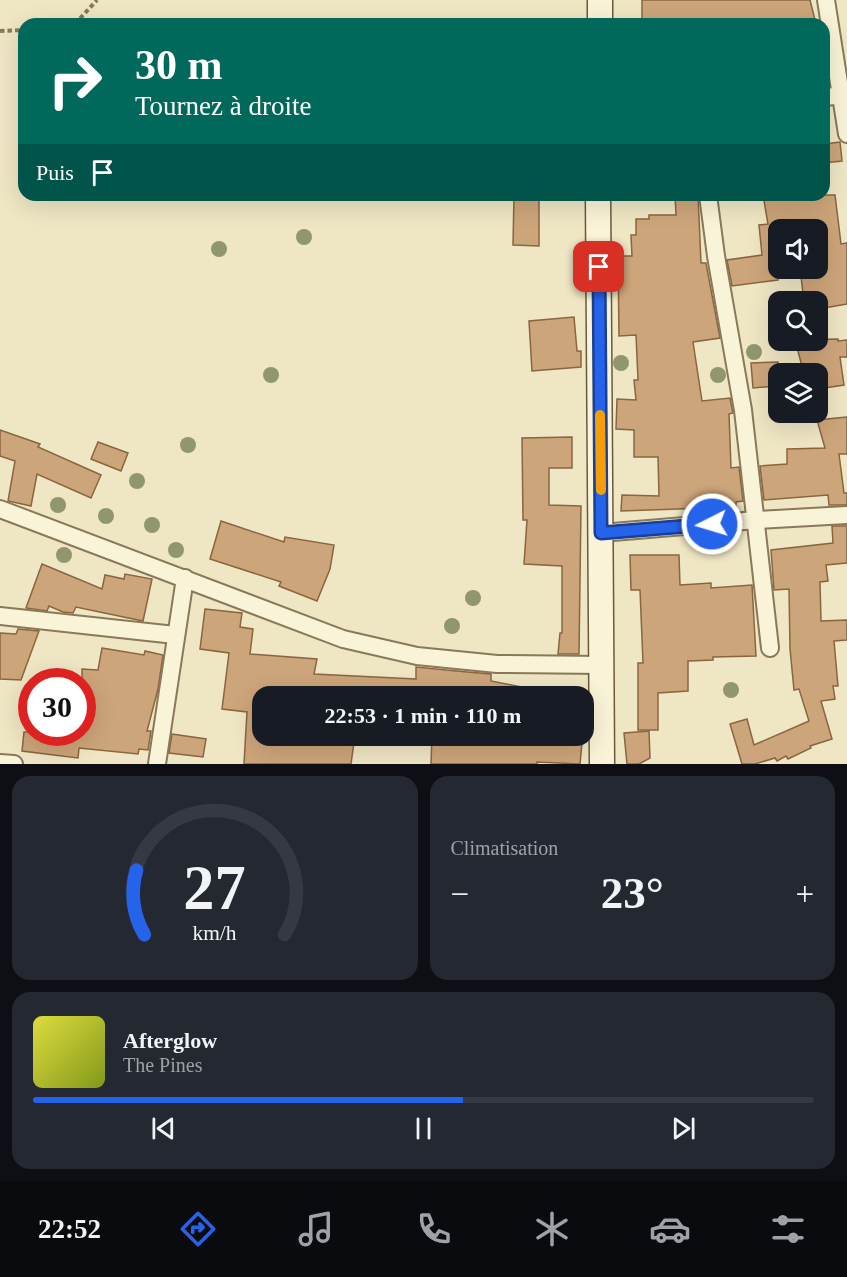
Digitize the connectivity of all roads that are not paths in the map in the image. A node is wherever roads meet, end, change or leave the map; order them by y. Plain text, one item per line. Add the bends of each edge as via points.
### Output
1 (600, 0) edge
2 (826, 0) edge
3 (600, 18) edge
4 (829, 18) edge
5 (830, 21) edge
6 (844, 95) edge
7 (847, 134) edge
8 (598, 201) edge
9 (709, 201) edge
10 (0, 509) edge
11 (847, 515) edge
12 (756, 520) junction
13 (601, 533) junction
14 (185, 578) junction
15 (0, 616) edge
16 (176, 635) junction
17 (770, 648) dead end
18 (602, 665) junction
19 (0, 763) edge
20 (14, 764) edge
21 (157, 764) edge
22 (602, 764) edge

1 - 3 street
2 - 4 street
5 - 6 street
6 - 7 street
8 - 13 street
9 - 12 street via 743,410
10 - 14 street
11 - 12 street
12 - 13 street
12 - 17 street
13 - 18 street
14 - 16 street
14 - 18 street via 343,639 417,656 497,664
15 - 16 street
16 - 21 street
18 - 22 street
19 - 20 street

